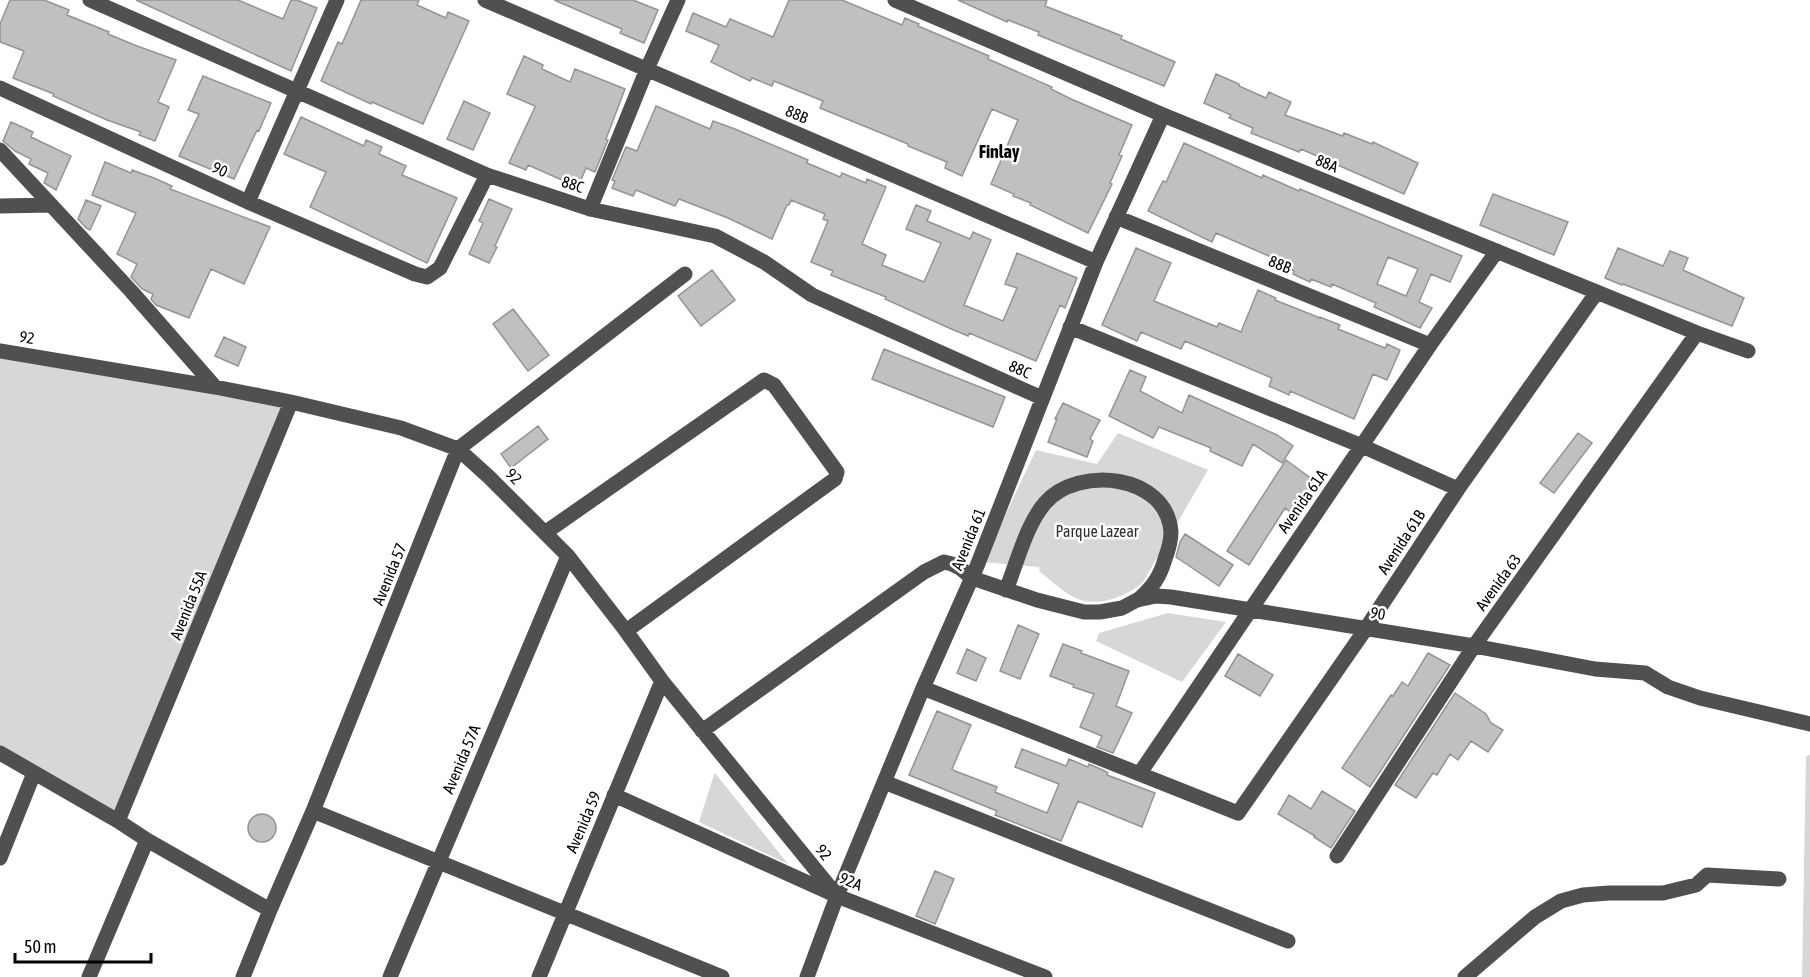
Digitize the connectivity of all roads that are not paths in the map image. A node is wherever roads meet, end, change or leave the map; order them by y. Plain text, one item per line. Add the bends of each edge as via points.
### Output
1 (90, 0) edge
2 (338, 0) edge
3 (485, 0) edge
4 (678, 0) edge
5 (895, 0) edge
6 (647, 69) junction
7 (0, 88) edge
8 (298, 91) junction
9 (1163, 115) junction
10 (0, 150) edge
11 (487, 175) junction
12 (248, 202) junction
13 (51, 205) junction
14 (0, 206) edge
15 (590, 209) junction
16 (1116, 217) junction
17 (1497, 251) junction
18 (1095, 262) junction
19 (685, 274) dead end
20 (1597, 292) junction
21 (1070, 327) junction
22 (1696, 333) junction
23 (1430, 345) junction
24 (0, 351) edge
25 (1748, 351) dead end
26 (215, 387) junction
27 (1042, 398) junction
28 (291, 402) junction
29 (1362, 446) junction
30 (458, 449) junction
31 (1458, 489) junction
32 (546, 532) junction
33 (567, 556) junction
34 (972, 578) junction
35 (1006, 590) junction
36 (1137, 600) junction
37 (1249, 610) junction
38 (1365, 630) junction
39 (626, 631) junction
40 (1474, 646) junction
41 (662, 681) junction
42 (923, 688) junction
43 (1810, 724) edge
44 (702, 731) junction
45 (0, 753) edge
46 (34, 773) junction
47 (1140, 773) junction
48 (884, 782) junction
49 (614, 795) junction
50 (313, 811) junction
51 (118, 821) junction
52 (147, 840) junction
53 (1337, 856) dead end
54 (0, 858) edge
55 (438, 861) junction
56 (1779, 879) dead end
57 (837, 896) junction
58 (270, 910) junction
59 (565, 914) junction
60 (1288, 941) dead end
61 (89, 977) edge
62 (243, 977) edge
63 (390, 977) edge
64 (539, 977) edge
65 (722, 977) edge
66 (807, 977) edge
67 (1045, 977) edge
68 (1466, 977) edge

1 - 8 street, 88C
2 - 8 street
3 - 6 street, 88B
4 - 6 street
5 - 9 street, 88A
6 - 15 street
6 - 18 street, 88B
7 - 12 street, 90
8 - 11 street, 88C
8 - 12 street
9 - 16 street, Avenida 61
9 - 17 street, 88A
10 - 13 street
11 - 12 street, 90 via 440,268 427,277
11 - 15 street, 88C
13 - 14 street
13 - 26 street
15 - 27 street, 88C via 716,236 764,261 812,295
16 - 18 street, Avenida 61
16 - 23 street, 88B
17 - 20 street, 88A
17 - 23 street, Avenida 61A
18 - 21 street, Avenida 61
19 - 30 street
20 - 22 street, 88A
20 - 31 street, Avenida 61B
21 - 27 street, Avenida 61
21 - 29 street
22 - 25 street, 88A
22 - 40 street, Avenida 63
23 - 29 street, Avenida 61A
24 - 26 street, 92
26 - 28 street, 92
27 - 34 street, Avenida 61
28 - 30 street, 92 via 401,428
28 - 51 street, Avenida 55A
29 - 31 street
29 - 37 street, Avenida 61A
30 - 32 street, 92
30 - 50 street, Avenida 57
31 - 38 street, Avenida 61B
32 - 33 street, 92
32 - 39 street via 764,380 774,386 837,472 835,479
33 - 39 street, 92
33 - 55 street, Avenida 57A
34 - 35 street, 90
34 - 42 street, Avenida 61
34 - 44 street, 90 via 944,562 924,572
35 - 36 street, 90 via 1084,612 1122,608
35 - 36 street via 1029,529 1046,501 1074,484 1104,479 1119,481 1156,498 1171,532 1162,570
36 - 37 street, 90 via 1171,597
37 - 38 street, 90
37 - 47 street, Avenida 61A
38 - 40 street, 90
38 - 47 street, Avenida 61B via 1238,813
39 - 41 street, 92
40 - 43 street, 90 via 1595,669 1645,674 1700,698
40 - 53 street, Avenida 63
41 - 44 street, 92
41 - 49 street, Avenida 59
42 - 47 street
42 - 48 street, Avenida 61
44 - 57 street, 92
45 - 46 street
46 - 51 street
46 - 54 street
48 - 57 street, Avenida 61
48 - 60 street
49 - 57 street, 92A
49 - 59 street, Avenida 59
50 - 55 street
50 - 58 street, Avenida 57
51 - 52 street
52 - 58 street
52 - 61 street
55 - 59 street
55 - 63 street, Avenida 57A
56 - 68 street via 1707,875 1696,885 1663,893 1583,895 1561,901 1535,917
57 - 66 street, Avenida 61
57 - 67 street, 92A
58 - 62 street, Avenida 57
59 - 64 street, Avenida 59
59 - 65 street

